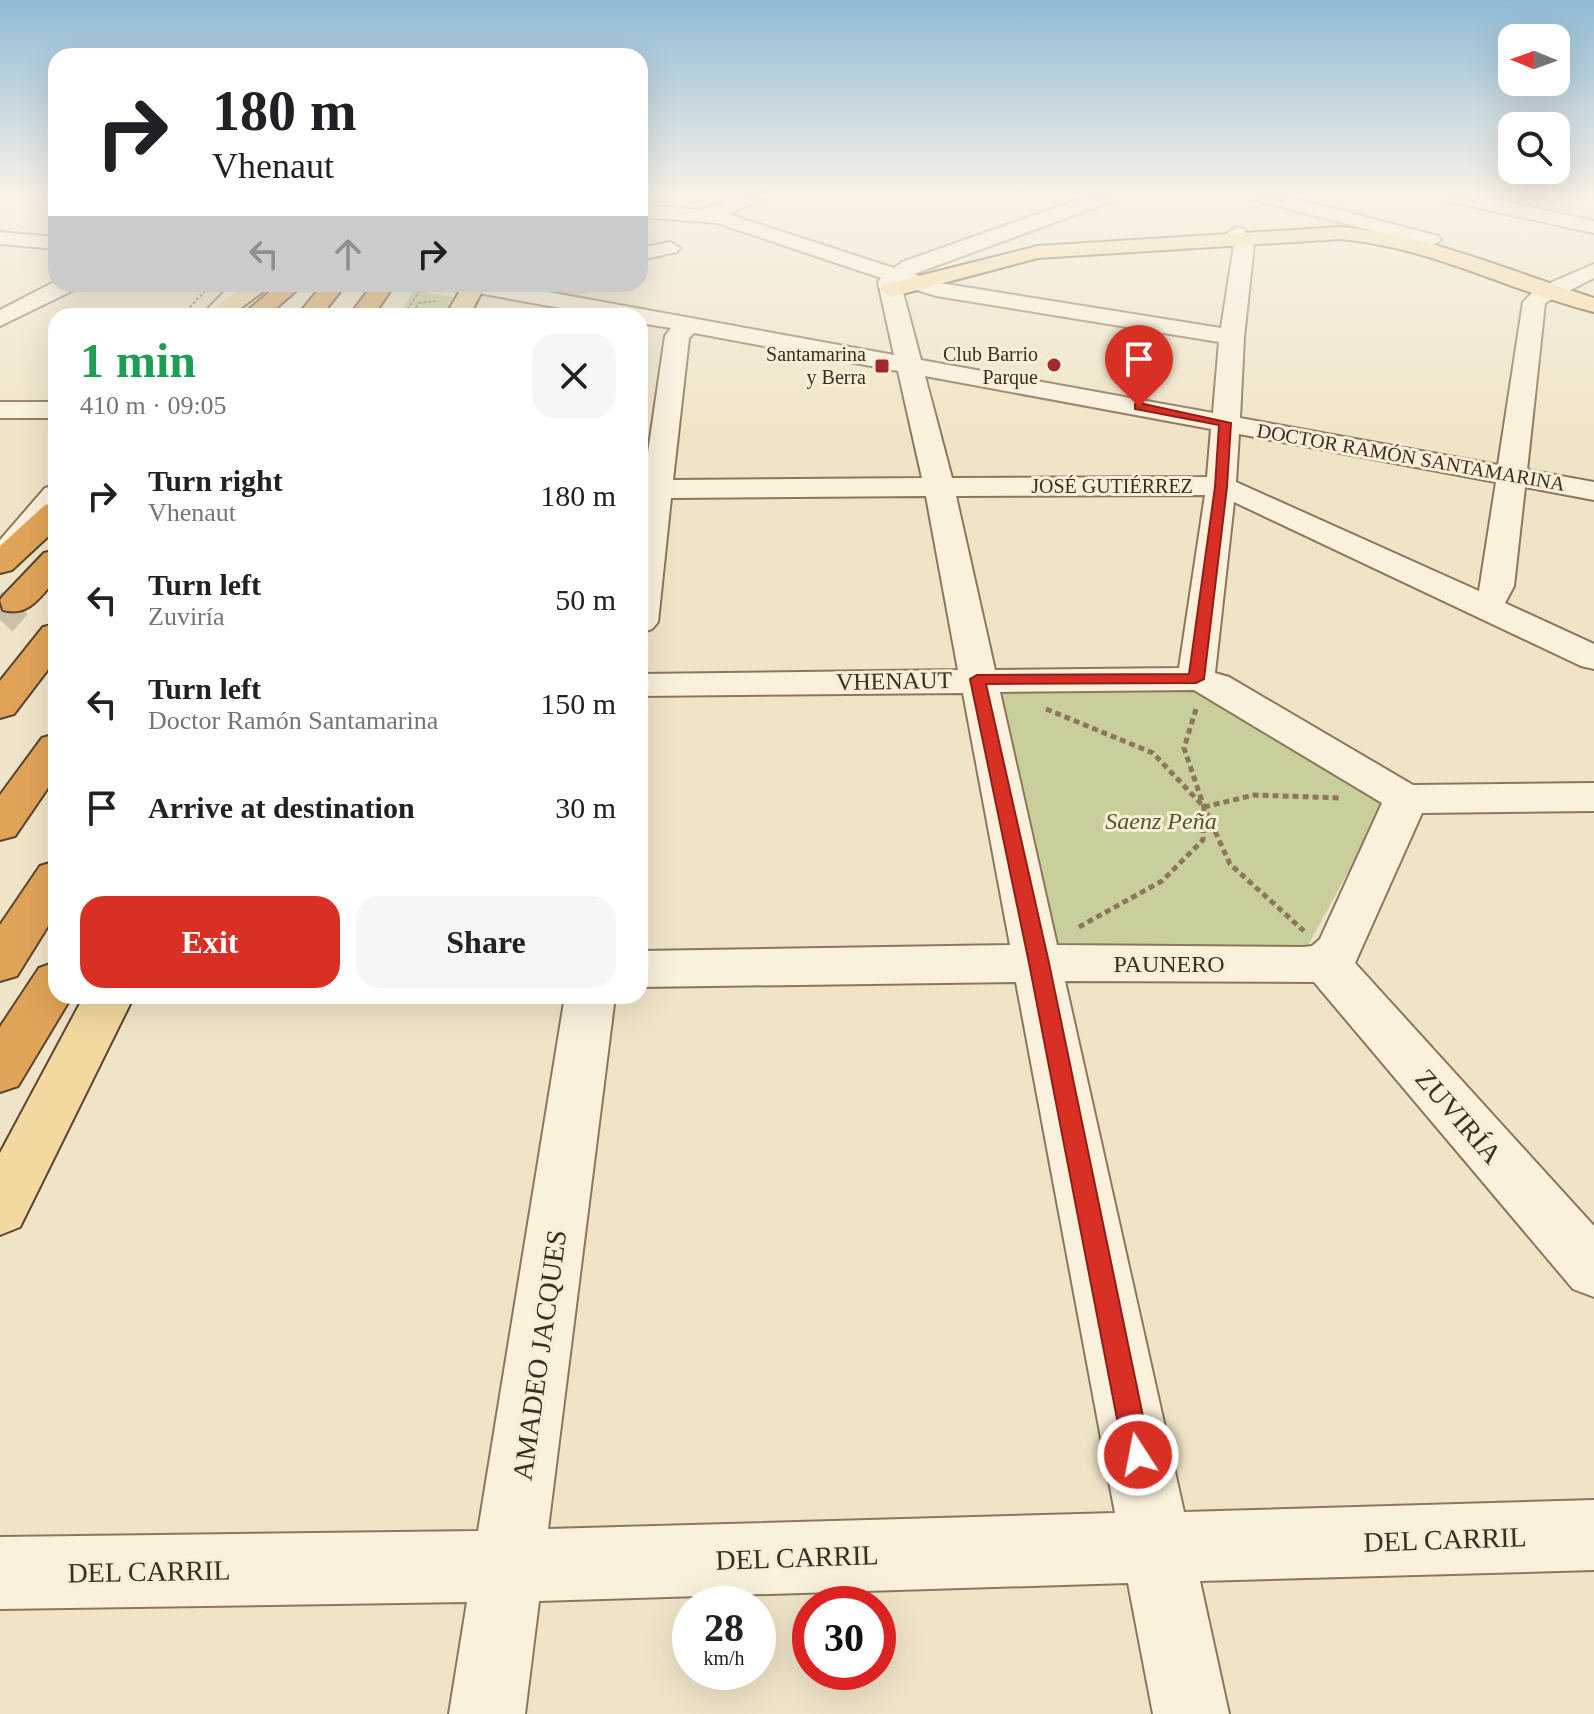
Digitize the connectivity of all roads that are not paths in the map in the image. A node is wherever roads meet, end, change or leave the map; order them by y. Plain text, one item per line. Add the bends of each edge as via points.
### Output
1 (879, 275) edge
2 (906, 275) edge
3 (929, 275) edge
4 (937, 275) edge
5 (1240, 275) edge
6 (1521, 275) edge
7 (1584, 275) edge
8 (902, 283) junction
9 (1556, 289) junction
10 (53, 292) edge
11 (236, 292) edge
12 (250, 292) edge
13 (284, 292) edge
14 (328, 292) edge
15 (517, 292) edge
16 (1594, 298) edge
17 (1594, 305) edge
18 (222, 308) edge
19 (226, 308) edge
20 (263, 308) edge
21 (316, 308) edge
22 (603, 308) edge
23 (648, 316) edge
24 (0, 320) edge
25 (48, 320) edge
26 (689, 324) junction
27 (1232, 337) junction
28 (909, 365) junction
29 (48, 410) edge
30 (0, 411) edge
31 (1225, 423) junction
32 (1512, 475) junction
33 (939, 486) junction
34 (1221, 487) junction
35 (649, 489) edge
36 (1594, 491) edge
37 (48, 500) edge
38 (48, 519) edge
39 (14, 528) edge
40 (0, 562) edge
41 (48, 568) edge
42 (15, 603) tunnel mouth
43 (1482, 605) junction
44 (48, 645) edge
45 (1594, 658) edge
46 (977, 679) junction
47 (1196, 679) junction
48 (648, 685) edge
49 (0, 706) edge
50 (48, 758) edge
51 (1594, 797) edge
52 (1403, 799) junction
53 (0, 826) edge
54 (48, 889) edge
55 (1325, 962) junction
56 (0, 963) edge
57 (1039, 963) junction
58 (648, 969) edge
59 (48, 994) edge
60 (105, 1004) edge
61 (589, 1004) edge
62 (0, 1071) edge
63 (0, 1209) edge
64 (1594, 1269) edge
65 (1594, 1535) edge
66 (1156, 1547) junction
67 (509, 1566) junction
68 (0, 1573) edge
69 (487, 1714) edge
70 (1191, 1714) edge

1 - 8 street
2 - 8 street
3 - 8 main road
4 - 8 main road
5 - 27 street
6 - 9 main road
7 - 9 street
8 - 27 street
8 - 28 street
9 - 16 main road
9 - 17 main road
9 - 32 street via 1534,302
10 - 24 street
11 - 18 street
12 - 19 main road
13 - 20 highway
14 - 21 highway
15 - 22 street, DOCTOR RAMÓN SANTAMARINA
23 - 26 street, DOCTOR RAMÓN SANTAMARINA
24 - 25 street
26 - 28 street, DOCTOR RAMÓN SANTAMARINA
26 - 35 street via 677,336
27 - 31 street
28 - 31 street, DOCTOR RAMÓN SANTAMARINA
28 - 33 street
29 - 30 street
31 - 32 street, DOCTOR RAMÓN SANTAMARINA
31 - 34 street
32 - 36 street, DOCTOR RAMÓN SANTAMARINA
32 - 43 street via 1497,586
33 - 34 street, JOSÉ GUTIÉRREZ
33 - 35 street, JOSÉ GUTIÉRREZ
33 - 46 street
34 - 43 street, JOSÉ GUTIÉRREZ
34 - 47 street
37 - 39 street
38 - 40 highway
39 - 40 street
41 - 42 highway
43 - 45 street, JOSÉ GUTIÉRREZ
44 - 49 highway
46 - 47 street, VHENAUT
46 - 48 street, VHENAUT
46 - 57 street
47 - 52 street, VHENAUT via 1216,685
50 - 53 highway
51 - 52 street
52 - 55 street via 1338,950
54 - 56 highway
55 - 57 street, PAUNERO
55 - 64 street, ZUVIRÍA
57 - 58 street, PAUNERO
57 - 66 street
59 - 62 highway
60 - 63 main road
61 - 67 street, AMADEO JACQUES
65 - 66 street, DEL CARRIL
66 - 67 street, DEL CARRIL
66 - 70 street
67 - 68 street, DEL CARRIL
67 - 69 street, AMADEO JACQUES

